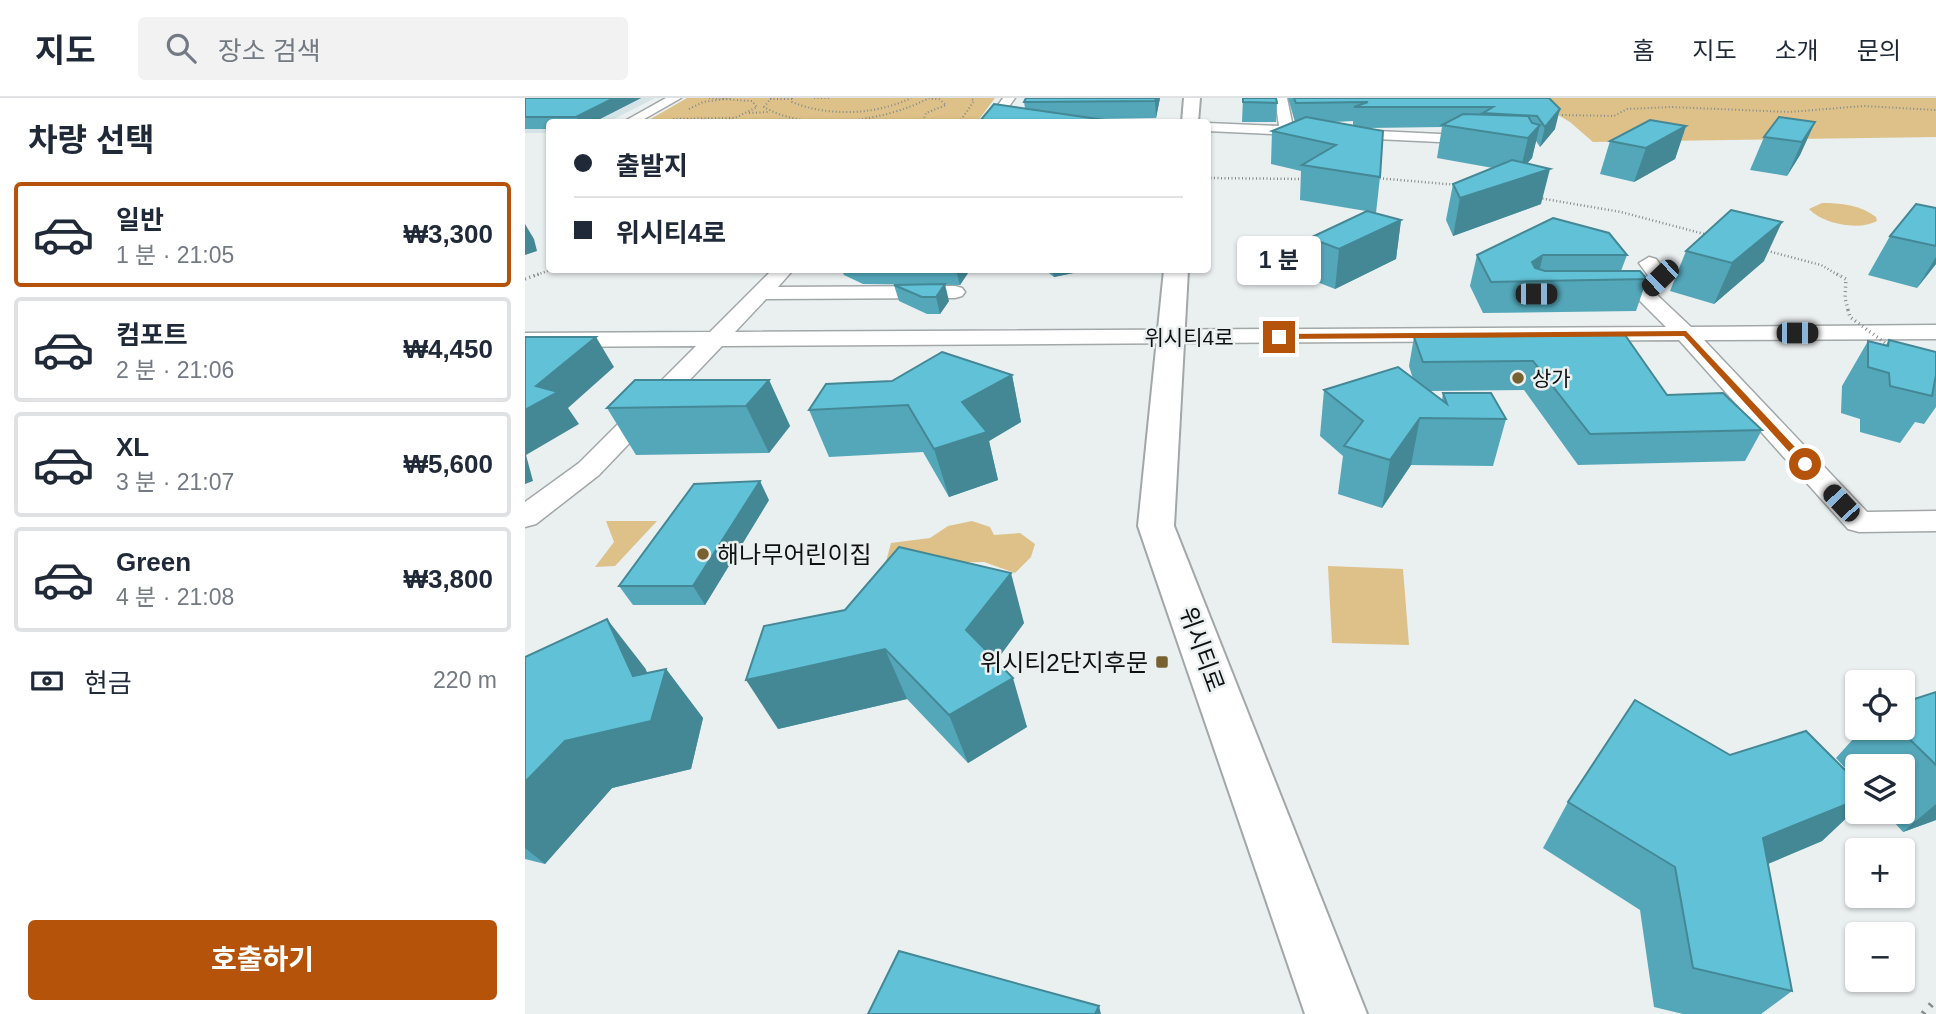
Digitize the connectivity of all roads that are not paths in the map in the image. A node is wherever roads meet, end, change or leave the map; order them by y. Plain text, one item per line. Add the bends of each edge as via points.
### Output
1 (675, 98) edge
2 (1009, 98) edge
3 (1192, 98) edge
4 (1281, 98) edge
5 (1331, 118) edge
6 (636, 119) edge
7 (988, 119) edge
8 (1190, 119) edge
9 (1211, 127) edge
10 (1287, 131) junction
11 (1338, 133) junction
12 (1498, 141) edge
13 (1649, 263) dead end
14 (780, 273) edge
15 (1176, 273) edge
16 (955, 292) dead end
17 (760, 293) junction
18 (1577, 294) edge
19 (1644, 294) junction
20 (1936, 332) edge
21 (1686, 334) junction
22 (1170, 337) junction
23 (717, 338) junction
24 (525, 340) edge
25 (589, 469) junction
26 (525, 504) edge
27 (525, 517) edge
28 (1936, 521) edge
29 (1336, 1014) edge

1 - 6 street
2 - 7 street
3 - 8 main road
4 - 10 street
5 - 11 street
9 - 10 street
10 - 11 street
11 - 12 street
13 - 19 street via 1660,278
14 - 17 street
15 - 22 main road, 위시티로
16 - 17 street
17 - 23 street
18 - 19 street
19 - 21 street
20 - 21 street, 위시티4로
21 - 22 street, 위시티4로
21 - 28 street via 1859,522
22 - 23 street, 위시티4로
22 - 29 main road, 위시티로 via 1156,526
23 - 24 street, 위시티4로
23 - 25 street
25 - 26 street
25 - 27 street

